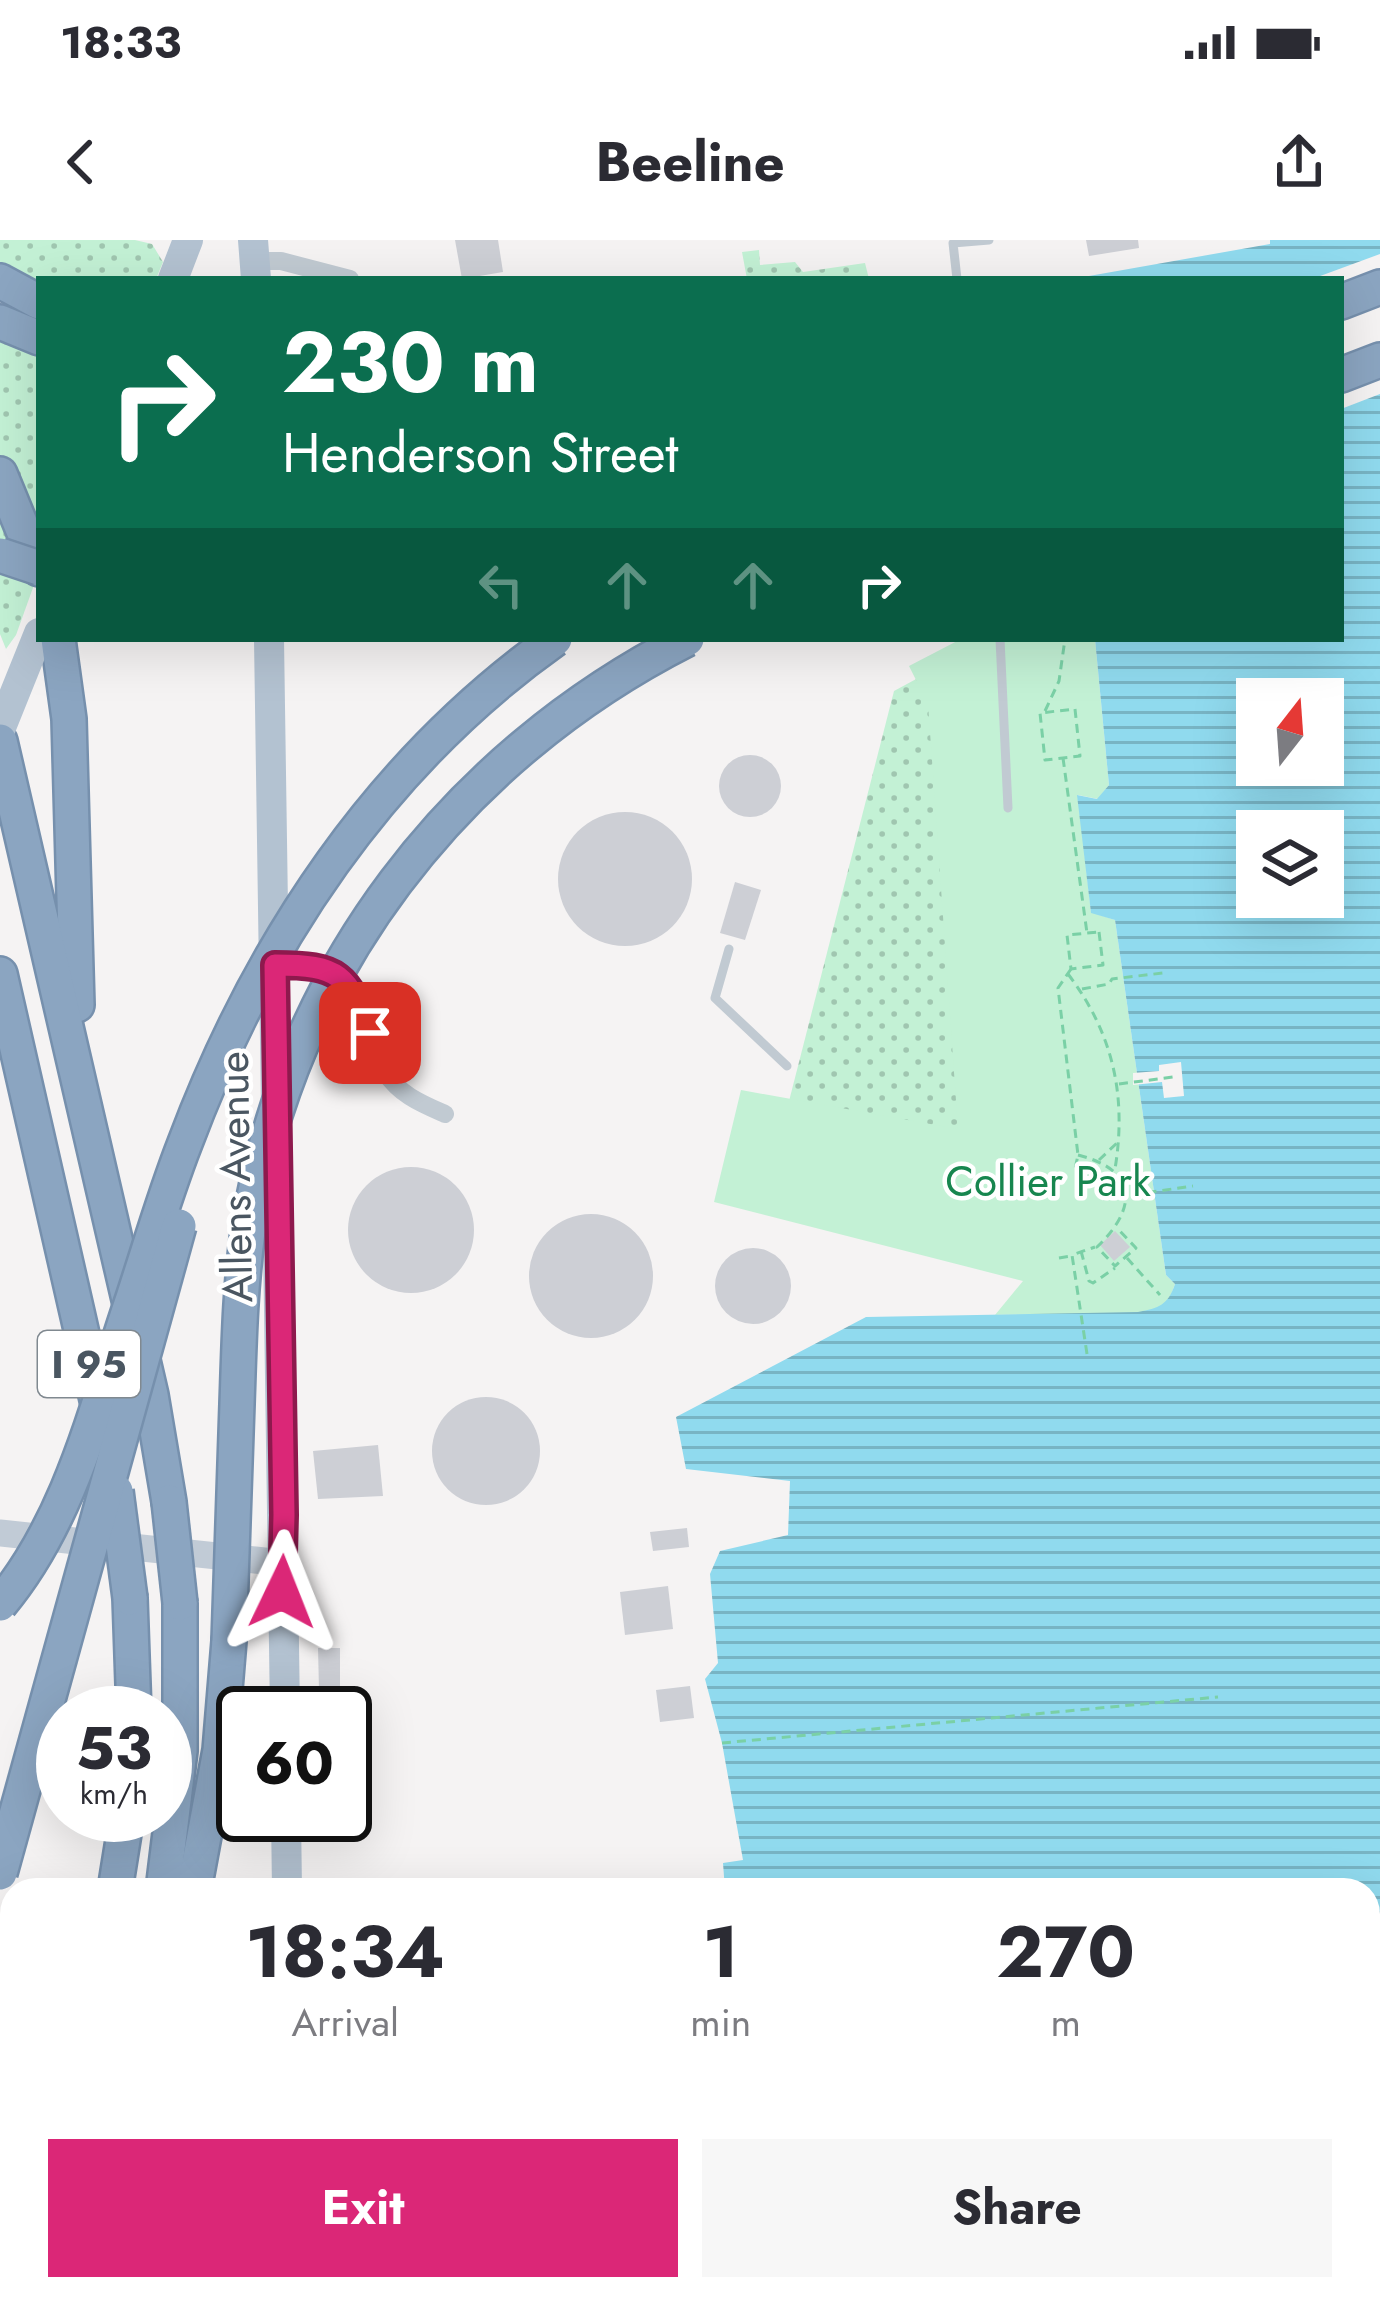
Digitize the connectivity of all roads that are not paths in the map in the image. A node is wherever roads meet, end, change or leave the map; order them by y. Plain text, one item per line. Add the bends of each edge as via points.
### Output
1 (188, 240) edge
2 (989, 240) edge
3 (254, 260) edge
4 (174, 276) edge
5 (338, 276) edge
6 (957, 276) edge
7 (0, 281) edge
8 (1380, 287) edge
9 (36, 300) edge
10 (1344, 301) edge
11 (0, 322) edge
12 (36, 337) edge
13 (1380, 360) edge
14 (1344, 374) edge
15 (0, 474) edge
16 (0, 554) edge
17 (36, 561) edge
18 (36, 567) edge
19 (36, 640) edge
20 (58, 642) edge
21 (269, 642) edge
22 (552, 642) edge
23 (681, 642) edge
24 (1000, 642) edge
25 (0, 730) edge
26 (0, 741) edge
27 (1008, 808) dead end
28 (729, 949) dead end
29 (275, 965) junction
30 (0, 974) edge
31 (237, 1029) junction
32 (788, 1066) dead end
33 (79, 1079) junction
34 (446, 1114) dead end
35 (0, 1533) edge
36 (283, 1563) junction
37 (0, 1604) edge
38 (133, 1686) edge
39 (285, 1686) edge
40 (123, 1842) edge
41 (286, 1842) edge
42 (0, 1873) edge
43 (118, 1878) edge
44 (164, 1878) edge
45 (196, 1878) edge
46 (287, 1878) edge

1 - 4 main road
2 - 6 lane via 953,243
3 - 5 street
7 - 9 highway
8 - 10 highway
11 - 12 highway
13 - 14 highway
15 - 17 highway
16 - 18 highway, bridge
19 - 25 main road
20 - 33 highway via 69,719
21 - 29 main road, Allens Avenue
22 - 31 highway, bridge via 463,713 375,805 298,910
23 - 45 highway, bridge via 570,709 469,795 382,898 315,1014 269,1136 248,1232 229,1641 218,1767
24 - 27 lane
26 - 33 highway, I 95
28 - 32 lane via 716,998
29 - 34 street via 340,975 383,1069 407,1097
29 - 36 main road, Allens Avenue
30 - 38 highway, I 95, bridge via 116,1491
31 - 37 highway, bridge via 184,1146 63,1502
31 - 42 highway, bridge
33 - 44 highway, I 95, bridge via 151,1395 180,1603 180,1751
35 - 36 street
36 - 39 main road, Allens Avenue
40 - 43 highway
41 - 46 main road

